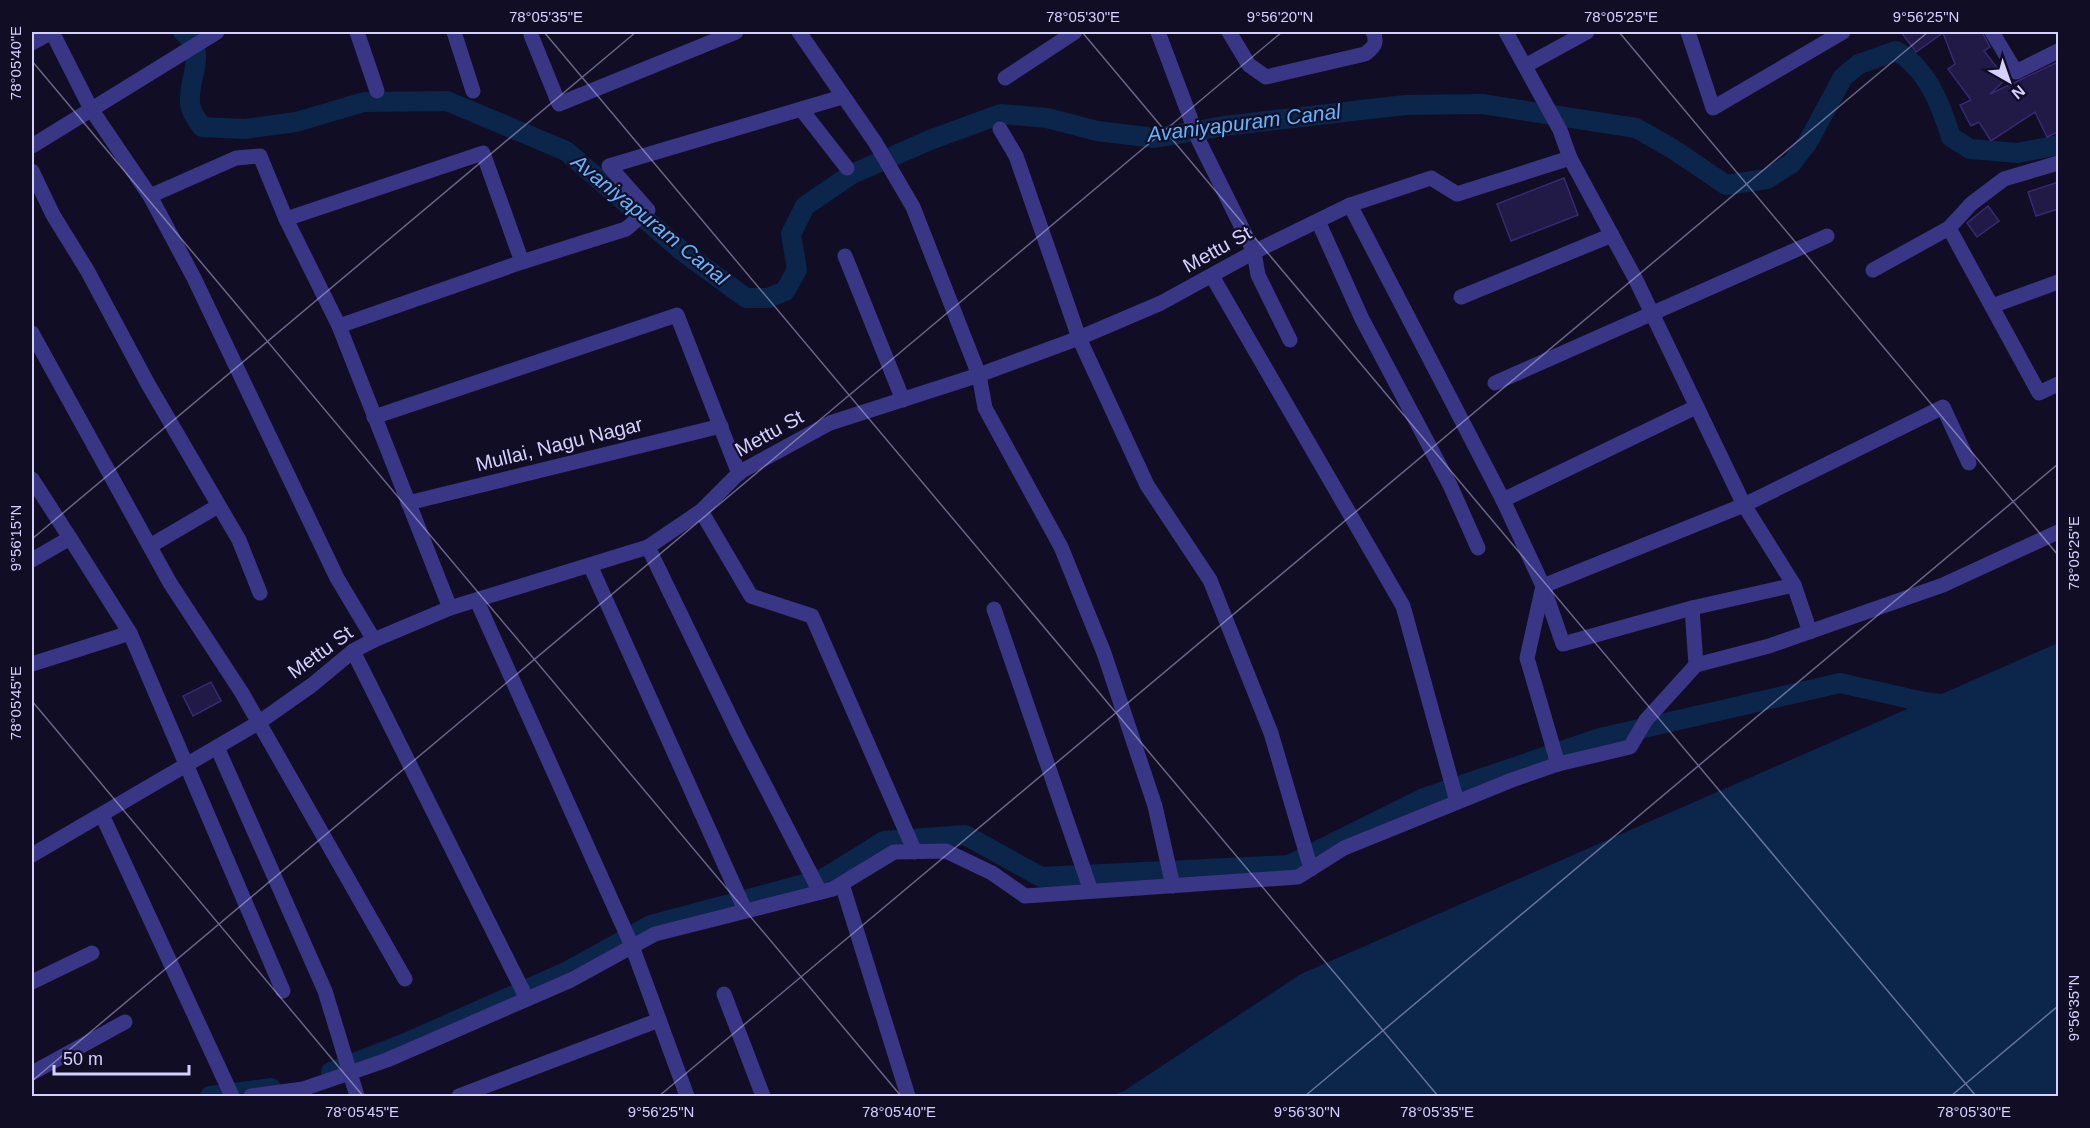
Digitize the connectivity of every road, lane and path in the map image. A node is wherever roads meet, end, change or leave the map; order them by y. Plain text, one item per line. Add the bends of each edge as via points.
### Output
1 (52, 32) edge
2 (217, 32) edge
3 (357, 32) edge
4 (454, 32) edge
5 (736, 32) edge
6 (799, 32) edge
7 (1076, 32) edge
8 (1158, 32) edge
9 (1229, 32) edge
10 (1373, 32) edge
11 (1506, 32) edge
12 (1587, 32) edge
13 (1688, 32) edge
14 (1843, 32) edge
15 (1992, 32) edge
16 (532, 33) edge
17 (32, 43) edge
18 (2058, 51) edge
19 (1525, 66) junction
20 (1005, 78) dead end
21 (377, 91) dead end
22 (473, 91) dead end
23 (842, 97) junction
24 (91, 109) junction
25 (801, 109) junction
26 (1000, 129) dead end
27 (32, 146) edge
28 (1570, 158) junction
29 (2058, 163) edge
30 (847, 168) dead end
31 (32, 171) edge
32 (150, 196) junction
33 (1350, 205) junction
34 (286, 219) junction
35 (1318, 221) junction
36 (1949, 228) junction
37 (1612, 235) junction
38 (1827, 236) dead end
39 (1254, 252) junction
40 (845, 256) dead end
41 (522, 262) junction
42 (1873, 270) dead end
43 (1212, 276) junction
44 (2058, 282) edge
45 (1461, 297) dead end
46 (1992, 306) junction
47 (1652, 315) junction
48 (339, 326) junction
49 (32, 333) edge
50 (1079, 338) junction
51 (1290, 340) dead end
52 (979, 375) junction
53 (1495, 383) dead end
54 (2058, 384) edge
55 (903, 400) junction
56 (1696, 407) junction
57 (374, 417) junction
58 (721, 426) junction
59 (1969, 464) dead end
60 (739, 474) junction
61 (32, 479) edge
62 (1503, 500) junction
63 (408, 502) junction
64 (1744, 505) junction
65 (218, 507) junction
66 (701, 511) junction
67 (2058, 532) edge
68 (70, 538) junction
69 (150, 546) junction
70 (648, 547) junction
71 (1478, 548) dead end
72 (32, 560) edge
73 (590, 565) junction
74 (1794, 585) junction
75 (1544, 586) junction
76 (260, 592) dead end
77 (477, 601) junction
78 (450, 608) junction
79 (1692, 608) junction
80 (994, 609) dead end
81 (1810, 632) junction
82 (130, 633) junction
83 (374, 640) junction
84 (353, 651) junction
85 (32, 664) edge
86 (1696, 665) junction
87 (258, 723) junction
88 (217, 747) junction
89 (1556, 756) junction
90 (188, 764) junction
91 (1456, 799) junction
92 (102, 815) junction
93 (914, 850) junction
94 (32, 855) edge
95 (1310, 867) junction
96 (1172, 883) junction
97 (842, 884) junction
98 (1090, 887) junction
99 (819, 890) junction
100 (745, 910) junction
101 (632, 946) junction
102 (92, 953) dead end
103 (405, 979) dead end
104 (32, 982) edge
105 (283, 991) dead end
106 (724, 994) dead end
107 (527, 998) junction
108 (659, 1020) junction
109 (125, 1022) dead end
110 (349, 1067) junction
111 (32, 1073) edge
112 (230, 1091) edge
113 (251, 1096) edge
114 (357, 1096) edge
115 (459, 1096) edge
116 (686, 1096) edge
117 (763, 1096) edge
118 (908, 1096) edge

1 - 17 street
1 - 24 street
2 - 24 street
3 - 21 street
4 - 22 street
5 - 16 street via 559,104
6 - 23 street
7 - 20 street
8 - 39 street via 1199,141
9 - 10 street via 1249,65 1266,77 1365,54 1377,41
11 - 19 street
12 - 19 street
13 - 14 street via 1713,108
15 - 18 street via 2016,72
19 - 28 street via 1560,130
23 - 25 street
23 - 52 street via 875,142 913,207
24 - 27 street
24 - 32 street
25 - 30 street
25 - 41 street via 609,166 648,210 626,229
26 - 50 street via 1016,156
28 - 33 street, Mettu St via 1457,194 1431,178
28 - 37 street
29 - 36 street via 2004,179 1971,204
31 - 65 street
32 - 34 street via 236,158 260,156
32 - 83 street via 194,278 337,578
33 - 35 street, Mettu St
33 - 62 street
34 - 41 street via 483,153
34 - 48 street
35 - 39 street, Mettu St
35 - 71 street via 1362,319 1450,485
36 - 42 street
36 - 46 street
37 - 45 street
37 - 47 street
38 - 47 street
39 - 43 street, Mettu St
39 - 51 street via 1258,275
40 - 55 street
41 - 48 street
43 - 50 street, Mettu St
43 - 91 street via 1403,606
44 - 46 street
46 - 54 street via 2039,393
47 - 53 street
47 - 56 street
48 - 57 street
49 - 69 street
50 - 52 street, Mettu St
50 - 95 street via 1147,484 1210,580 1270,733
52 - 55 street, Mettu St
52 - 96 street via 984,408 1061,547 1104,653 1155,806
55 - 60 street, Mettu St via 830,423
56 - 62 street
56 - 64 street
57 - 58 street via 677,315
57 - 63 street
58 - 60 street
58 - 63 street, Mullai, Nagu Nagar
59 - 64 street via 1943,407
60 - 66 street, Mettu St
61 - 68 street
62 - 75 street
63 - 78 street
64 - 74 street
64 - 75 street
65 - 69 street
65 - 76 street via 239,540
66 - 70 street, Mettu St
66 - 93 street via 751,596 812,616
67 - 81 street via 1943,585
68 - 72 street
68 - 82 street
69 - 87 street
70 - 73 street, Mettu St
70 - 99 street
73 - 77 street, Mettu St
73 - 100 street
74 - 79 street
74 - 81 street
75 - 79 street via 1563,644
75 - 89 street via 1527,658
77 - 78 street, Mettu St
77 - 101 street
78 - 83 street, Mettu St
79 - 86 street
80 - 98 street
81 - 86 street
82 - 85 street
82 - 90 street
83 - 84 street, Mettu St
84 - 87 street, Mettu St
84 - 107 street
86 - 89 street via 1646,720 1630,747
87 - 88 street, Mettu St
87 - 103 street
88 - 90 street, Mettu St
88 - 110 street via 325,991
89 - 91 street
90 - 92 street, Mettu St
90 - 105 street
91 - 95 street
92 - 94 street, Mettu St
92 - 112 street
93 - 97 street via 894,852
93 - 98 street via 946,851 992,873 1025,896
95 - 96 street via 1298,877
96 - 98 street
97 - 99 street
97 - 118 street
99 - 100 street
100 - 101 street via 655,934
101 - 107 street via 571,980
101 - 108 street
102 - 104 street
106 - 117 street
107 - 110 street via 387,1060
108 - 115 street
108 - 116 street
109 - 111 street
110 - 113 street via 303,1089
110 - 114 street

